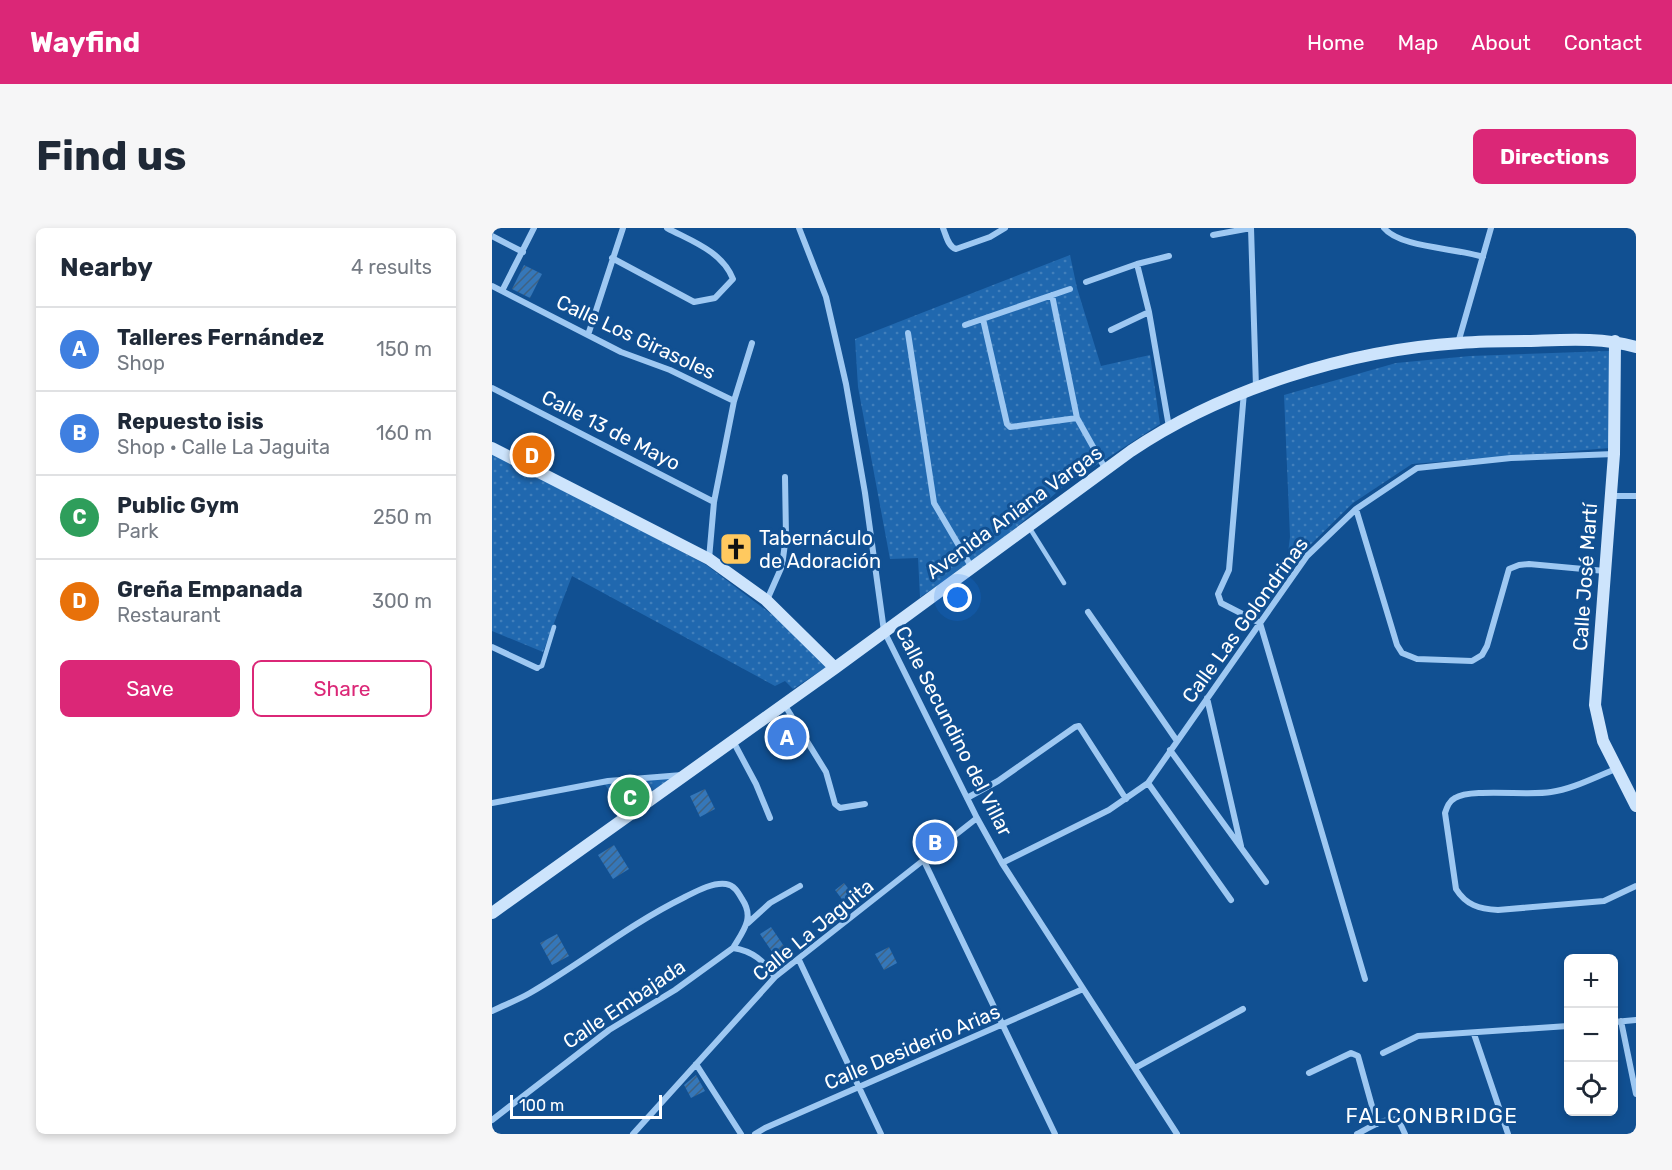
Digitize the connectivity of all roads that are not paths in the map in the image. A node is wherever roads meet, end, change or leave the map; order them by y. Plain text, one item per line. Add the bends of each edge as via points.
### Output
1 (534, 228) edge
2 (623, 228) edge
3 (667, 228) edge
4 (799, 228) edge
5 (943, 228) edge
6 (1005, 228) edge
7 (1251, 228) edge
8 (1384, 228) edge
9 (1491, 228) edge
10 (1213, 235) dead end
11 (492, 236) edge
12 (523, 252) junction
13 (1169, 256) dead end
14 (1483, 257) junction
15 (612, 258) junction
16 (1137, 264) junction
17 (1086, 282) dead end
18 (492, 286) edge
19 (1070, 289) dead end
20 (502, 291) junction
21 (1052, 295) junction
22 (1149, 312) junction
23 (983, 319) junction
24 (964, 325) dead end
25 (1111, 330) dead end
26 (908, 333) dead end
27 (588, 335) junction
28 (1616, 341) junction
29 (752, 343) dead end
30 (1458, 343) junction
31 (1636, 347) edge
32 (1256, 387) junction
33 (492, 388) edge
34 (1244, 391) junction
35 (734, 401) junction
36 (1077, 418) junction
37 (1169, 428) junction
38 (492, 448) edge
39 (1614, 454) junction
40 (1106, 470) junction
41 (785, 477) dead end
42 (1611, 496) junction
43 (1636, 496) edge
44 (714, 502) junction
45 (1356, 509) junction
46 (1029, 526) junction
47 (709, 560) junction
48 (972, 568) junction
49 (1606, 571) junction
50 (1064, 583) dead end
51 (766, 600) junction
52 (1088, 612) dead end
53 (1260, 622) junction
54 (554, 627) dead end
55 (884, 631) junction
56 (492, 648) edge
57 (537, 668) joint
58 (835, 668) junction
59 (1207, 698) junction
60 (784, 704) junction
61 (733, 741) junction
62 (1177, 741) junction
63 (1170, 750) junction
64 (1616, 769) junction
65 (686, 775) junction
66 (1148, 783) junction
67 (967, 798) junction
68 (1126, 799) junction
69 (492, 803) edge
70 (865, 804) dead end
71 (1636, 806) edge
72 (770, 818) dead end
73 (977, 818) junction
74 (1242, 849) junction
75 (924, 861) junction
76 (1002, 863) junction
77 (1266, 882) dead end
78 (800, 886) dead end
79 (1636, 886) edge
80 (1231, 900) dead end
81 (492, 913) edge
82 (748, 923) junction
83 (733, 948) junction
84 (799, 960) junction
85 (776, 977) junction
86 (1365, 979) dead end
87 (1083, 989) junction
88 (1243, 1009) dead end
89 (492, 1011) edge
90 (1636, 1020) edge
91 (1618, 1022) edge
92 (1002, 1026) junction
93 (1564, 1026) edge
94 (1618, 1026) edge
95 (1474, 1034) junction
96 (1383, 1053) dead end
97 (696, 1064) junction
98 (1135, 1068) junction
99 (1310, 1073) dead end
100 (860, 1088) junction
101 (1636, 1094) edge
102 (492, 1120) edge
103 (1377, 1124) junction
104 (1175, 1133) edge
105 (633, 1134) edge
106 (741, 1134) edge
107 (755, 1134) edge
108 (880, 1134) edge
109 (1055, 1134) edge
110 (1357, 1134) edge
111 (1405, 1134) edge
112 (1508, 1134) edge

1 - 12 street
2 - 15 street
3 - 15 street via 713,252 730,270 733,279 715,298 694,302
4 - 55 street, Calle Secundino del Villar via 826,297 846,384
5 - 6 street via 956,249
7 - 10 street
7 - 32 street
8 - 14 street via 1407,242
9 - 14 street
11 - 12 street
12 - 20 street
13 - 16 street
14 - 30 street
15 - 27 street
16 - 17 street
16 - 22 street
18 - 20 street, Calle Los Girasoles
19 - 21 street
20 - 27 street, Calle Los Girasoles
21 - 23 street
21 - 36 street
22 - 25 street
22 - 37 street
23 - 24 street
23 - 36 street via 1007,424 1010,427
26 - 48 street via 934,503
27 - 35 street, Calle Los Girasoles
28 - 30 main road, Avenida Aniana Vargas
28 - 31 main road, Avenida Aniana Vargas
28 - 39 main road, Calle José Martí
29 - 35 street
30 - 32 main road, Avenida Aniana Vargas via 1389,352
32 - 34 main road, Avenida Aniana Vargas
33 - 44 street, Calle 13 de Mayo
34 - 37 main road, Avenida Aniana Vargas
34 - 53 street via 1228,570 1218,598
35 - 44 street
36 - 40 street
37 - 40 main road, Avenida Aniana Vargas
38 - 47 main road
39 - 42 main road, Calle José Martí
39 - 45 street, Calle Las Golondrinas via 1511,458 1417,468
40 - 46 main road, Avenida Aniana Vargas
41 - 51 street via 782,566
42 - 43 street
42 - 49 main road, Calle José Martí
44 - 47 street
45 - 49 street via 1397,645 1402,653 1417,659 1472,661 1482,655 1509,569 1529,564
45 - 53 street, Calle Las Golondrinas via 1307,556
46 - 48 main road, Avenida Aniana Vargas
46 - 50 lane
47 - 51 main road
48 - 55 main road, Avenida Aniana Vargas
49 - 64 main road, Calle José Martí via 1595,705 1603,741
51 - 58 main road
52 - 62 street
53 - 59 street, Calle Las Golondrinas
53 - 86 street
54 - 57 lane via 542,666
55 - 58 main road, Avenida Aniana Vargas
55 - 67 street, Calle Secundino del Villar
56 - 57 street
58 - 60 main road, Avenida Aniana Vargas
59 - 62 street, Calle Las Golondrinas
59 - 74 street
60 - 61 main road, Avenida Aniana Vargas
60 - 70 street via 826,772 835,804 840,808
61 - 65 main road, Avenida Aniana Vargas
61 - 72 street
62 - 63 street, Calle Las Golondrinas
63 - 66 street, Calle Las Golondrinas
63 - 74 street
64 - 71 main road, Calle José Martí
64 - 79 street via 1549,793 1470,794 1454,798 1445,813 1456,889 1471,905 1498,910 1604,901
65 - 69 street via 608,781
65 - 81 main road, Avenida Aniana Vargas
66 - 68 street, Calle Las Golondrinas
66 - 80 street
67 - 68 street via 1079,726
67 - 73 street, Calle Secundino del Villar
68 - 76 street, Calle Las Golondrinas
73 - 75 street, Calle La Jaguita
73 - 76 street, Calle Secundino del Villar
74 - 77 street
75 - 84 street, Calle La Jaguita
75 - 92 street
76 - 87 street, Calle Secundino del Villar
78 - 82 street via 770,903
82 - 83 street
82 - 89 street via 747,906 736,889 718,884 700,890 612,938 529,994
83 - 85 street via 757,957
83 - 102 street, Calle Embajada via 675,990 609,1030
84 - 85 street, Calle La Jaguita
84 - 100 street
85 - 97 street, Calle La Jaguita
87 - 92 street, Calle Desiderio Arias
87 - 98 street, Calle Secundino del Villar
88 - 98 street
90 - 91 street
92 - 100 street, Calle Desiderio Arias
92 - 109 street
93 - 95 street
94 - 101 street
95 - 96 street via 1418,1036
95 - 112 street
97 - 105 street, Calle La Jaguita
97 - 106 street
98 - 104 street, Calle Secundino del Villar
99 - 103 street via 1351,1053 1358,1056
100 - 107 street, Calle Desiderio Arias
100 - 108 street
103 - 110 street
103 - 111 street via 1393,1119

